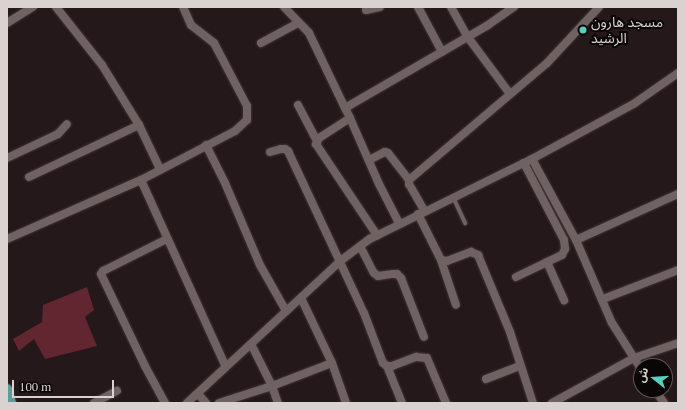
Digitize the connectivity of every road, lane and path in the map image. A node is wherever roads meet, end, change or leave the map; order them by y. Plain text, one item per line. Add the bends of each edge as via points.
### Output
1 (33, 7) edge
2 (56, 7) edge
3 (183, 7) edge
4 (284, 7) edge
5 (380, 7) edge
6 (418, 7) edge
7 (451, 7) edge
8 (514, 7) edge
9 (599, 7) edge
10 (366, 10) dead end
11 (7, 23) edge
12 (298, 23) junction
13 (467, 36) junction
14 (261, 43) dead end
15 (442, 52) junction
16 (678, 73) edge
17 (510, 94) junction
18 (298, 105) dead end
19 (345, 108) junction
20 (350, 118) junction
21 (67, 124) dead end
22 (139, 125) junction
23 (317, 141) junction
24 (206, 146) junction
25 (270, 152) dead end
26 (7, 158) edge
27 (532, 159) junction
28 (369, 160) junction
29 (524, 163) junction
30 (160, 169) junction
31 (29, 177) dead end
32 (141, 180) junction
33 (409, 180) junction
34 (678, 194) edge
35 (453, 196) junction
36 (421, 212) junction
37 (399, 223) junction
38 (465, 223) dead end
39 (377, 235) junction
40 (7, 239) edge
41 (168, 239) junction
42 (576, 240) junction
43 (360, 246) junction
44 (441, 260) junction
45 (338, 262) junction
46 (547, 262) junction
47 (678, 270) edge
48 (516, 277) dead end
49 (301, 298) junction
50 (602, 299) junction
51 (564, 300) dead end
52 (456, 305) dead end
53 (286, 311) junction
54 (424, 338) dead end
55 (678, 343) edge
56 (251, 344) junction
57 (634, 358) joint
58 (633, 359) edge
59 (332, 363) junction
60 (387, 366) junction
61 (520, 366) junction
62 (226, 367) junction
63 (486, 379) dead end
64 (272, 386) junction
65 (7, 390) edge
66 (117, 391) dead end
67 (198, 394) junction
68 (11, 403) edge
69 (94, 403) edge
70 (165, 403) edge
71 (187, 403) edge
72 (206, 403) edge
73 (219, 403) edge
74 (278, 403) edge
75 (346, 403) edge
76 (402, 403) edge
77 (446, 403) edge
78 (533, 403) edge
79 (552, 403) edge

1 - 11 street
2 - 22 street via 102,65
3 - 24 street via 191,25 214,43 248,113 247,120 235,131
4 - 12 street
5 - 10 street
6 - 15 street
7 - 13 street
8 - 13 street
9 - 17 street via 547,63
12 - 14 street
12 - 19 street via 309,33
13 - 15 street
13 - 17 street
15 - 19 street
16 - 27 street via 634,103
17 - 33 street
18 - 23 street
19 - 20 street
20 - 23 street
20 - 28 street
21 - 26 street via 58,134
22 - 30 street
22 - 31 street
23 - 39 street via 320,152
24 - 30 street
24 - 53 street via 260,265
25 - 45 street via 281,149 288,151
27 - 29 street
27 - 42 street
28 - 33 street via 388,153
28 - 37 street
29 - 35 street
29 - 46 street via 565,243 564,254
30 - 32 street
32 - 40 street
32 - 41 street
33 - 36 street
34 - 42 street
35 - 36 street
35 - 38 lane
36 - 37 street
36 - 44 street
37 - 39 street
39 - 43 street
41 - 62 street
41 - 70 street via 101,274
42 - 50 street
43 - 45 street
43 - 54 street via 374,273 378,276 397,274 401,278
44 - 52 street
44 - 61 street via 447,261 471,252 478,255 510,332
45 - 49 street
45 - 60 street
46 - 48 street
46 - 51 street
47 - 50 street
49 - 53 street
49 - 59 street
50 - 57 street via 612,323
53 - 56 street
55 - 57 street
56 - 62 street
56 - 64 street
58 - 79 street
59 - 64 street
59 - 75 street
60 - 76 street
60 - 77 street via 416,357 427,358
61 - 63 street
61 - 78 street
62 - 67 street
64 - 73 street
64 - 74 street
65 - 68 main road
66 - 69 street
67 - 71 street
67 - 72 street

